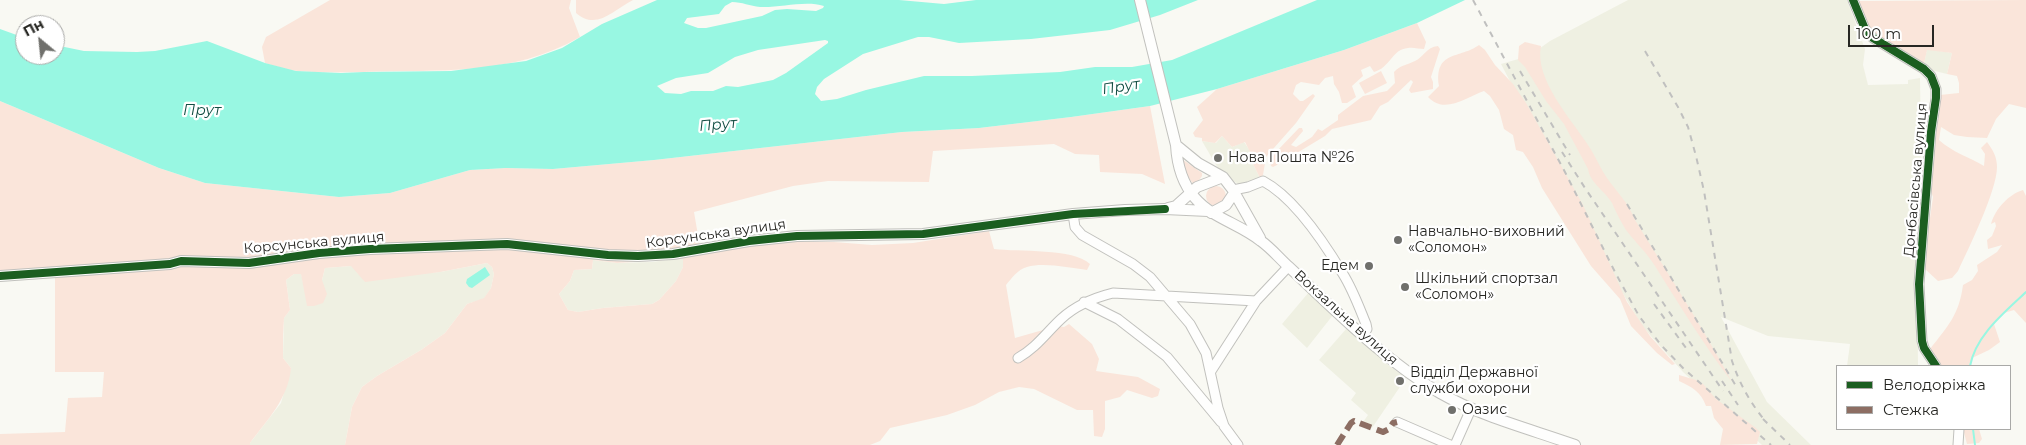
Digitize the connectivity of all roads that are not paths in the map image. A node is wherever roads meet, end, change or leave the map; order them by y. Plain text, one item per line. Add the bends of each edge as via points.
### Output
1 (1140, 0) edge
2 (1853, 0) edge
3 (1176, 145) junction
4 (1222, 177) junction
5 (1233, 191) junction
6 (1190, 193) junction
7 (1165, 209) junction
8 (1210, 212) junction
9 (1072, 214) junction
10 (1261, 240) junction
11 (1288, 266) junction
12 (0, 276) edge
13 (1166, 296) junction
14 (1256, 301) junction
15 (1084, 302) junction
16 (1363, 335) junction
17 (1018, 358) dead end
18 (1935, 365) edge
19 (1211, 371) junction
20 (1471, 409) junction
21 (1397, 422) dead end
22 (1224, 426) junction
23 (1959, 430) edge
24 (1238, 445) edge
25 (1450, 445) edge
26 (1455, 445) edge
27 (1575, 445) edge
28 (1958, 445) edge

1 - 3 main road
2 - 18 street, Донбасівська вулиця via 1864,29 1924,69 1936,89 1919,284 1922,341
3 - 4 main road
3 - 6 main road via 1177,162
4 - 5 main road, Вокзальна вулиця
4 - 6 main road, Корсунська вулиця
5 - 8 main road via 1226,205
5 - 10 main road, Вокзальна вулиця
5 - 16 street via 1263,181 1273,186 1304,218 1343,275 1366,324
6 - 7 main road, Корсунська вулиця via 1176,206
6 - 8 main road
7 - 8 main road, Корсунська вулиця
7 - 9 main road, Корсунська вулиця
8 - 10 main road, Вокзальна вулиця
9 - 12 main road, Корсунська вулиця via 923,234 797,236 673,254 608,256 507,244 319,253 249,263 181,261
9 - 13 street via 1075,227 1082,235 1133,264 1150,277
10 - 11 main road, Вокзальна вулиця
11 - 14 street
11 - 16 main road, Вокзальна вулиця
13 - 14 street
13 - 15 street via 1113,294
13 - 19 street via 1190,324 1206,353
14 - 19 street
15 - 17 street
15 - 22 street via 1118,319 1167,357
16 - 20 main road, Вокзальна вулиця via 1412,376
19 - 22 street
20 - 26 street
20 - 27 main road, Вокзальна вулиця
21 - 25 street
22 - 24 street
23 - 28 street

